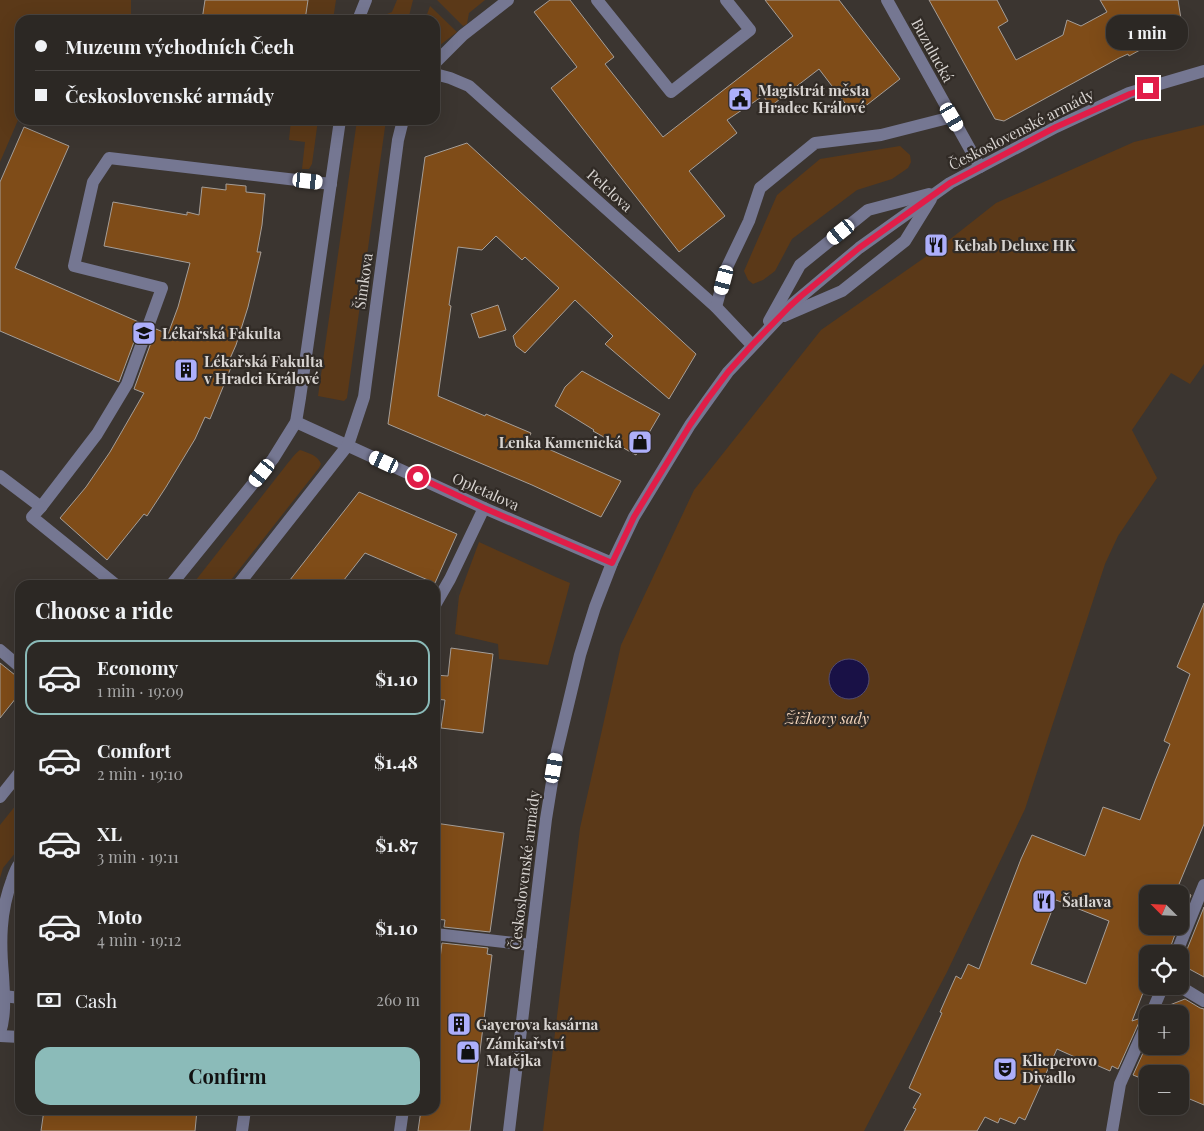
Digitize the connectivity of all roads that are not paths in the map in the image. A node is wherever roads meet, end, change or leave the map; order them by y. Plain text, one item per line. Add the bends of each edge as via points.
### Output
1 (366, 0) edge
2 (508, 0) edge
3 (597, 0) edge
4 (726, 0) edge
5 (887, 0) edge
6 (360, 15) edge
7 (440, 58) edge
8 (1204, 71) edge
9 (440, 75) edge
10 (952, 117) junction
11 (339, 125) edge
12 (401, 125) edge
13 (980, 167) junction
14 (331, 184) junction
15 (936, 193) junction
16 (716, 307) junction
17 (778, 319) junction
18 (757, 340) junction
19 (296, 422) junction
20 (348, 445) junction
21 (0, 476) edge
22 (40, 507) junction
23 (484, 508) junction
24 (612, 563) junction
25 (110, 580) edge
26 (175, 580) edge
27 (242, 580) edge
28 (440, 596) edge
29 (0, 650) edge
30 (15, 663) edge
31 (15, 778) edge
32 (0, 797) edge
33 (15, 873) edge
34 (1204, 885) edge
35 (440, 935) edge
36 (531, 945) junction
37 (1180, 945) edge
38 (0, 981) edge
39 (1189, 992) edge
40 (4, 996) junction
41 (15, 997) edge
42 (1204, 1001) edge
43 (0, 1034) edge
44 (15, 1036) edge
45 (1139, 1041) edge
46 (244, 1115) edge
47 (402, 1115) edge
48 (242, 1131) edge
49 (400, 1131) edge
50 (509, 1131) edge
51 (1112, 1131) edge

1 - 6 street
2 - 7 street via 463,35
3 - 4 street via 670,92 750,30
5 - 10 street, Buzulucká
8 - 13 street, Československé armády via 1130,94 1056,127
9 - 16 street, Pelclova via 469,86
10 - 13 street, Buzulucká
10 - 16 street via 881,135 815,143 760,188 750,221 727,267
11 - 14 street
12 - 20 street, Šimkova via 364,397
13 - 15 street, Československé armády
14 - 19 street
14 - 22 street via 109,158 93,182 74,266 162,288 127,384 97,434
15 - 17 street, Československé armády via 859,248
15 - 17 street, Československé armády via 905,241 842,291
15 - 18 street, Československé armády via 868,210 800,264
16 - 18 street, Pelclova
17 - 18 street, Československé armády
18 - 24 street, Československé armády via 719,383 690,425 634,517
19 - 20 street
19 - 26 street via 273,459
20 - 23 street, Opletalova
20 - 27 street, Šimkova
21 - 22 street
22 - 25 street via 32,517
23 - 24 street, Opletalova
23 - 28 street
24 - 36 street, Československé armády via 580,655 557,751
29 - 30 street
31 - 32 street
33 - 40 street via 1,920
34 - 37 street
35 - 36 street
36 - 50 street, Československé armády
38 - 40 street
39 - 42 street
40 - 41 street
40 - 43 street
43 - 44 street
45 - 51 street via 1120,1084
46 - 48 street
47 - 49 street

